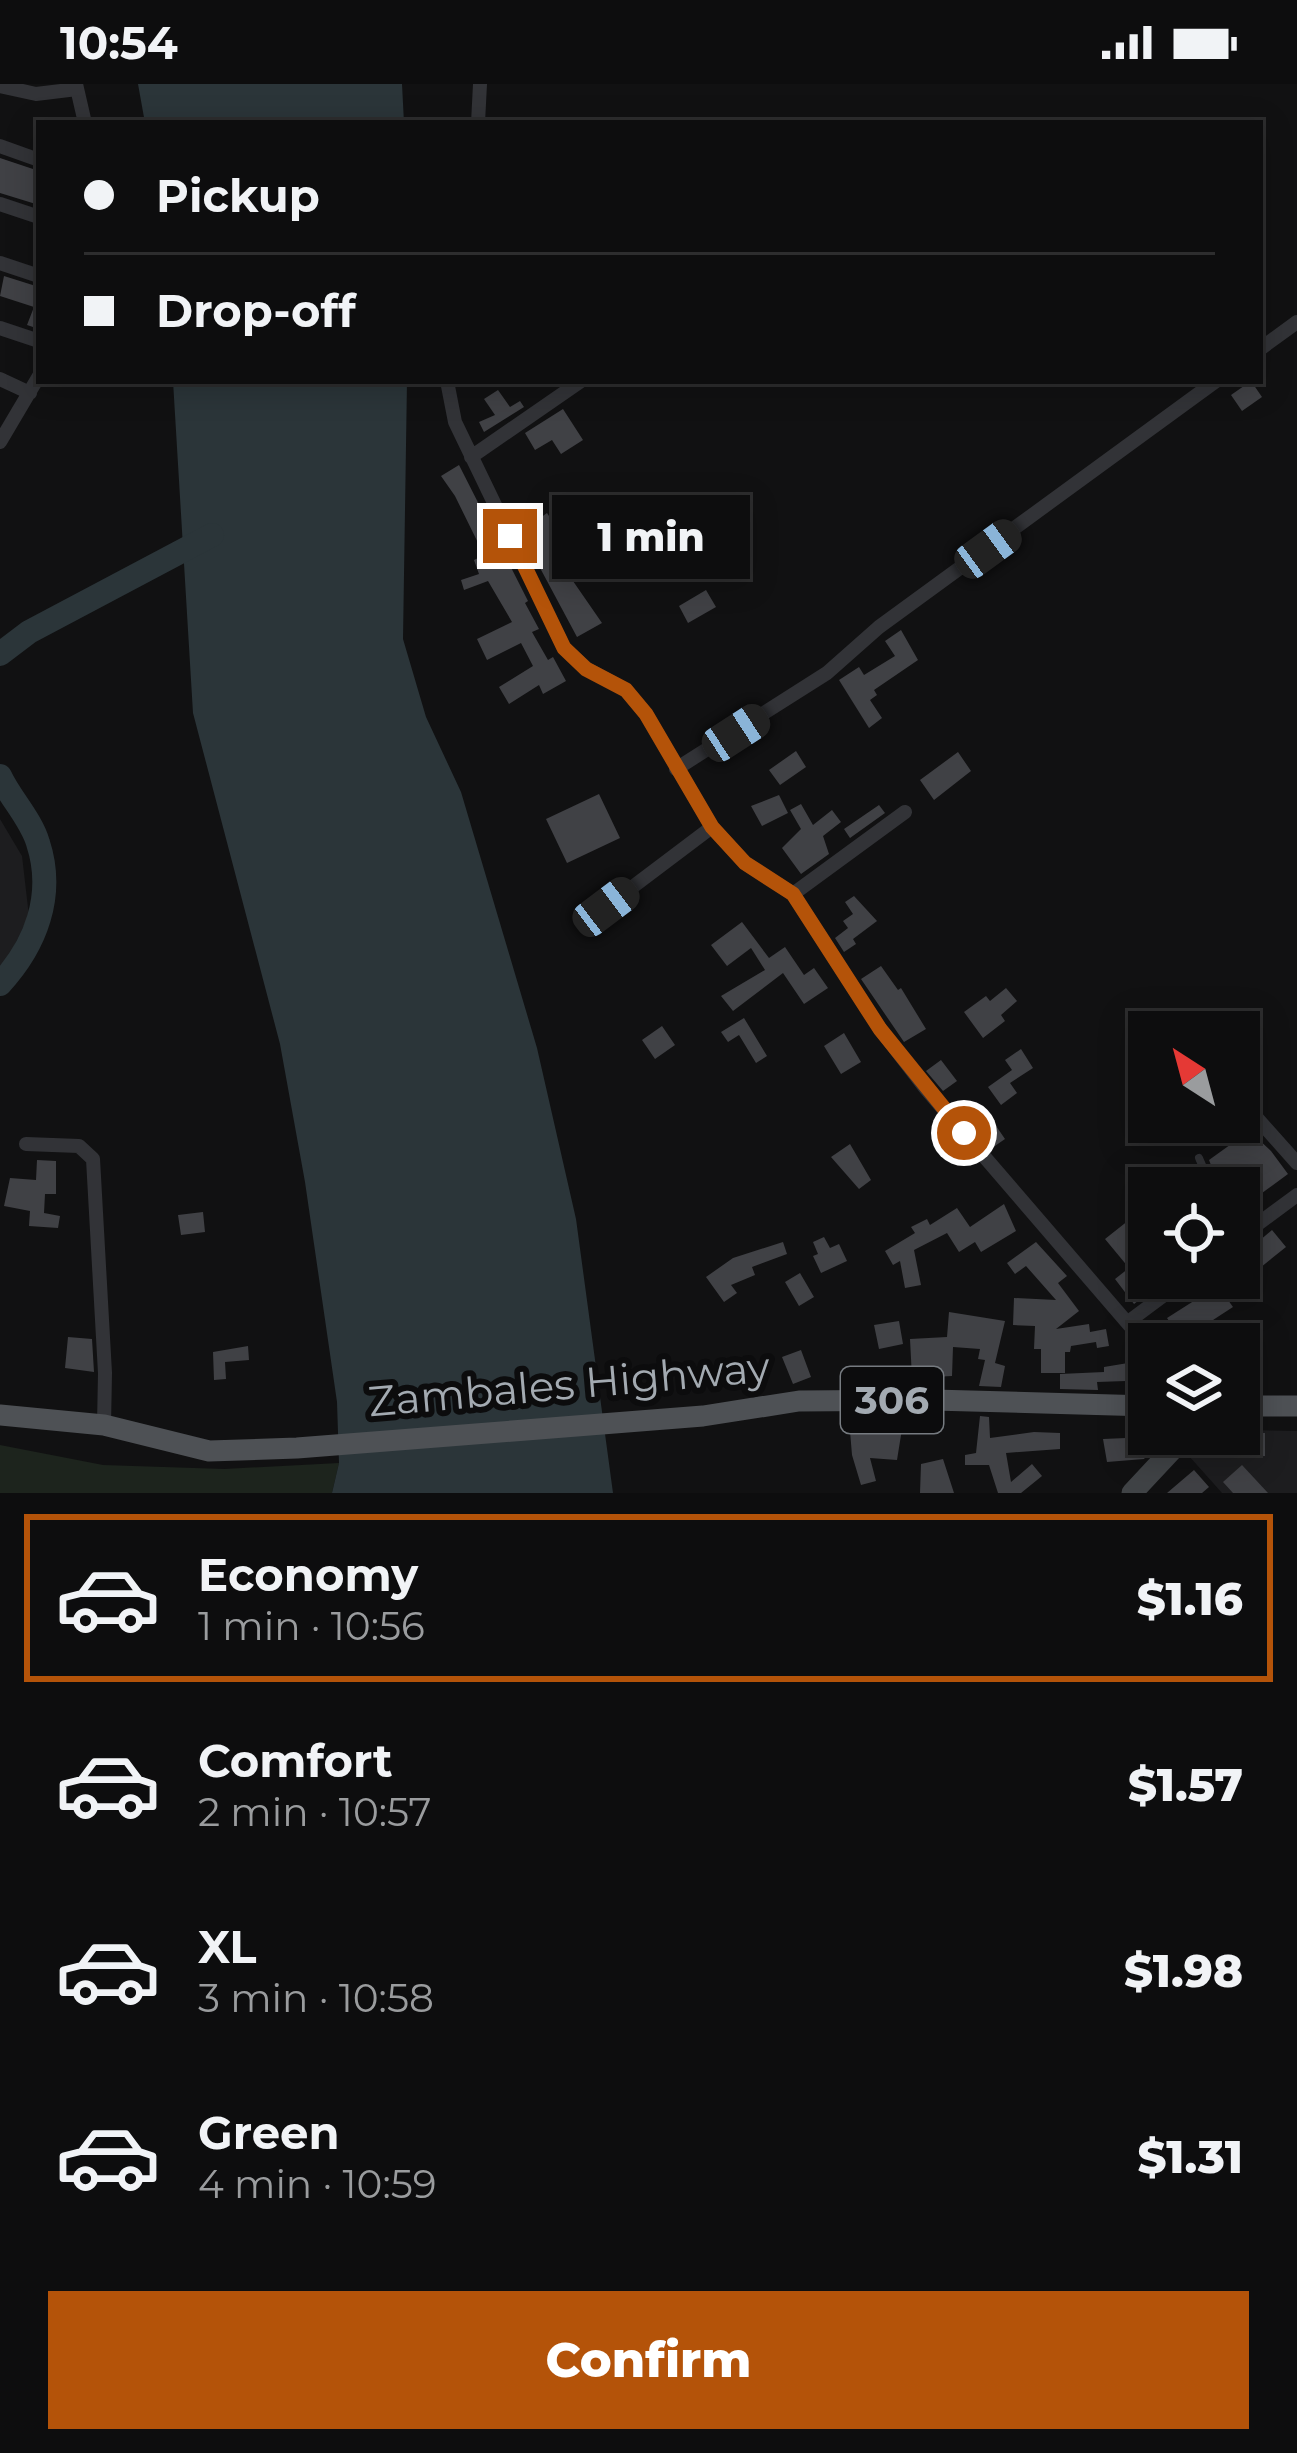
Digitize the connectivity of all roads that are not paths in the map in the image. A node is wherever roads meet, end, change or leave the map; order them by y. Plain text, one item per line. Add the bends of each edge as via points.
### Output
1 (480, 84) edge
2 (0, 86) edge
3 (77, 87) edge
4 (84, 120) edge
5 (478, 120) edge
6 (0, 146) edge
7 (36, 159) edge
8 (0, 204) edge
9 (36, 216) edge
10 (0, 263) edge
11 (36, 271) edge
12 (1297, 322) edge
13 (0, 328) edge
14 (36, 339) edge
15 (1263, 347) edge
16 (0, 379) edge
17 (36, 382) edge
18 (448, 384) edge
19 (577, 384) edge
20 (1212, 384) edge
21 (30, 393) junction
22 (0, 442) edge
23 (471, 457) junction
24 (676, 769) junction
25 (905, 812) dead end
26 (712, 827) junction
27 (793, 894) junction
28 (606, 907) dead end
29 (1260, 1122) edge
30 (26, 1144) dead end
31 (1199, 1158) dead end
32 (1297, 1163) edge
33 (1203, 1167) edge
34 (1297, 1195) edge
35 (1260, 1219) edge
36 (1158, 1299) edge
37 (1128, 1322) joint
38 (1128, 1405) edge
39 (1260, 1406) edge
40 (1297, 1406) edge
41 (0, 1415) edge
42 (104, 1425) junction
43 (1167, 1455) edge
44 (1132, 1493) edge

1 - 5 street
2 - 3 street via 36,94
3 - 4 street
6 - 7 street
8 - 9 street
10 - 11 street
12 - 15 street
13 - 14 street
16 - 21 street
17 - 21 street
18 - 23 street
19 - 23 street
20 - 24 street via 826,673
21 - 22 street
23 - 24 street via 564,648 626,690
24 - 26 street
25 - 27 street
26 - 27 street via 745,863
26 - 28 street
27 - 37 street via 926,1088
29 - 32 street
30 - 42 street via 79,1146 93,1159
31 - 33 lane
34 - 35 street
36 - 37 street
38 - 42 main road, Zambales Highway / 306 via 799,1401 637,1422 209,1451
39 - 40 main road
41 - 42 main road, Zambales Highway / 306
43 - 44 main road

